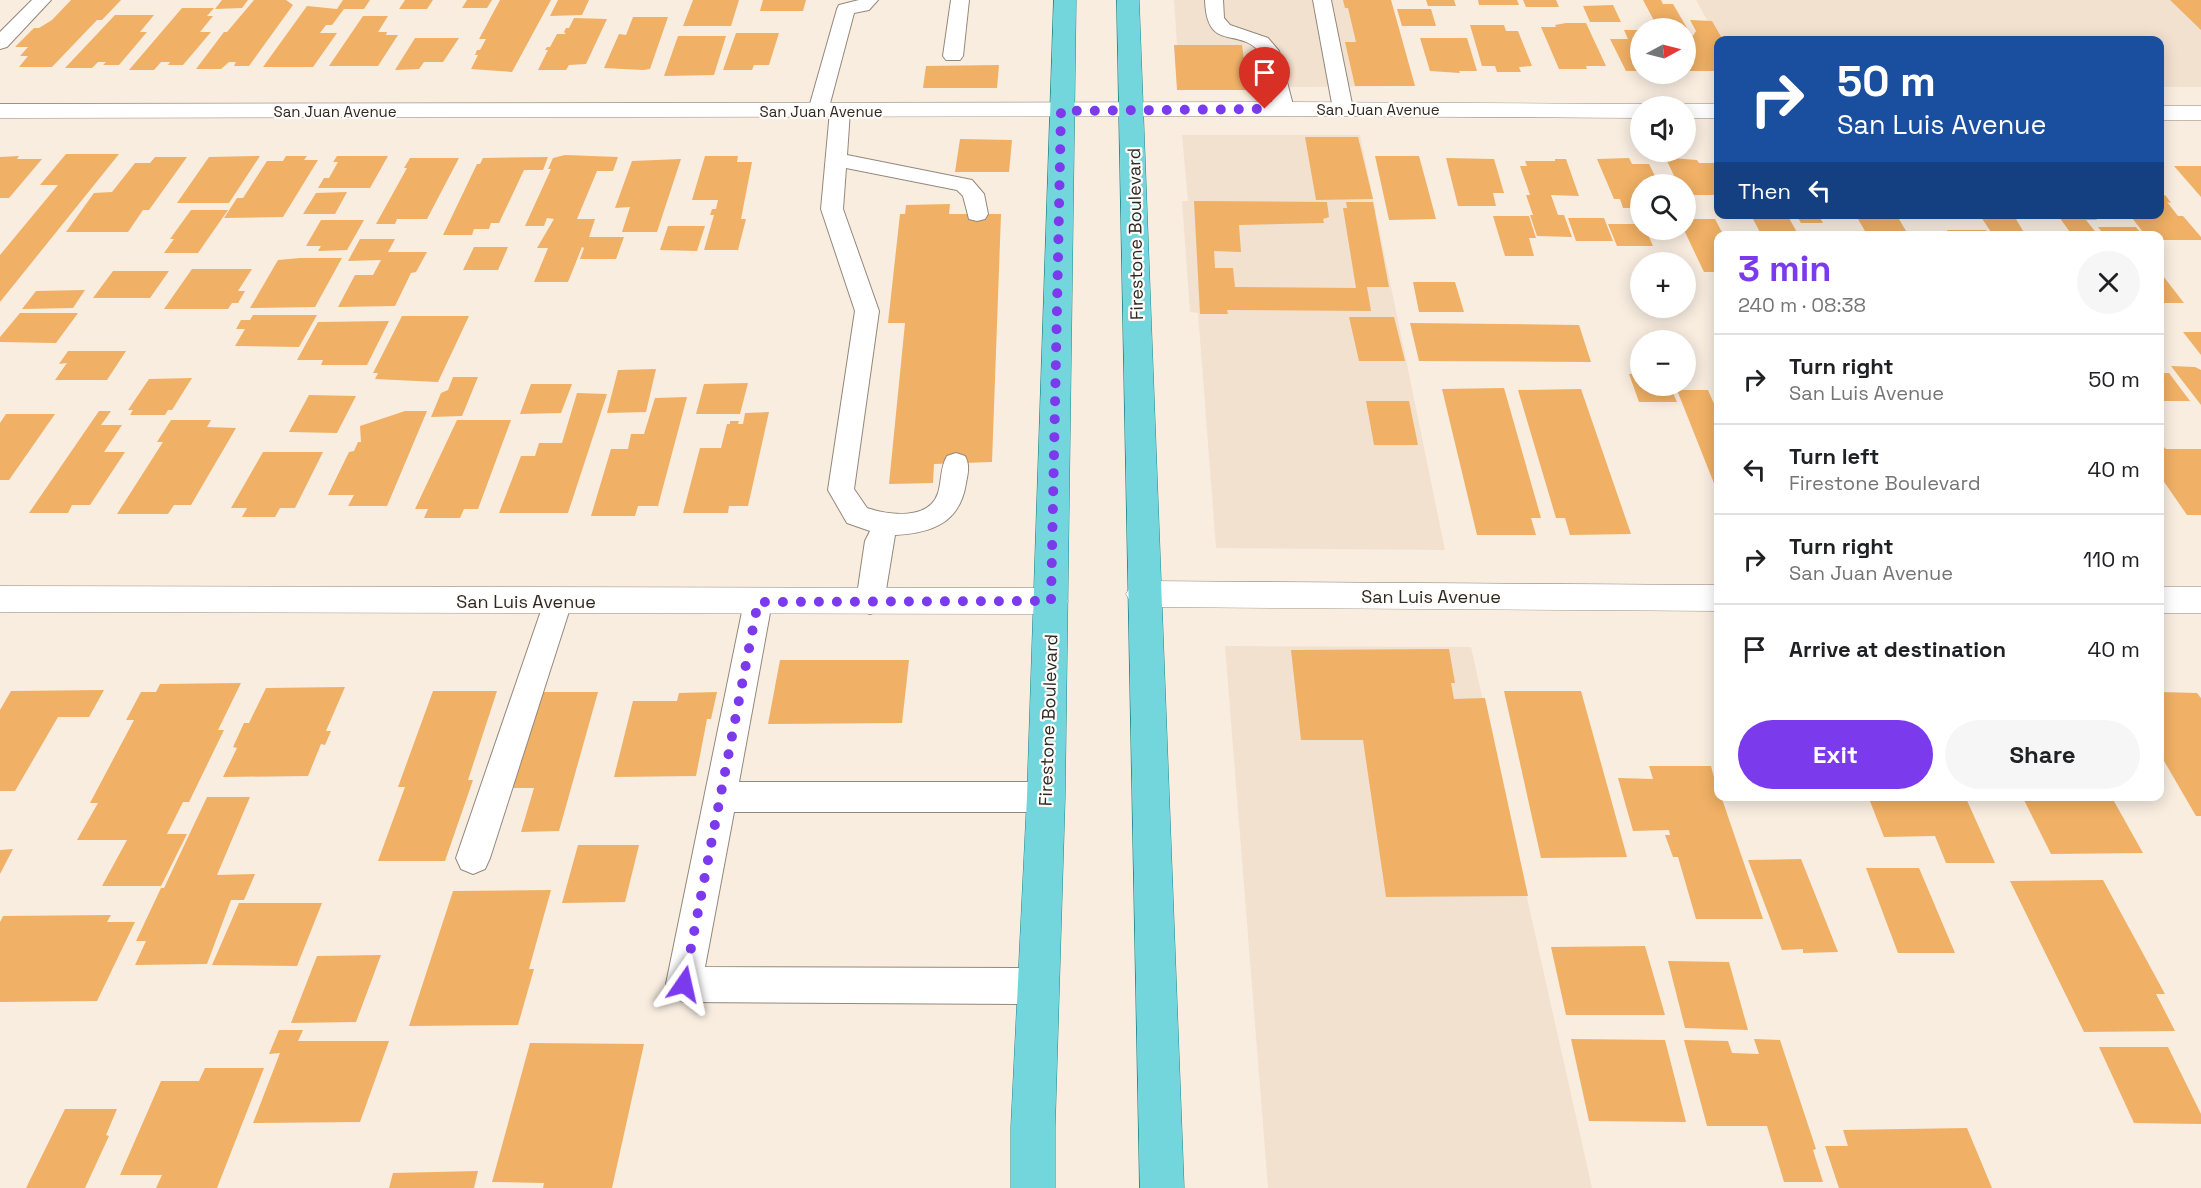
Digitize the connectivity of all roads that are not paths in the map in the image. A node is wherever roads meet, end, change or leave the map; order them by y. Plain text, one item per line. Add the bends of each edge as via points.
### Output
1 (42, 0) edge
2 (869, 0) edge
3 (960, 0) edge
4 (1065, 0) edge
5 (1128, 0) edge
6 (1214, 0) edge
7 (1322, 0) edge
8 (0, 43) edge
9 (953, 56) dead end
10 (1284, 109) junction
11 (1343, 109) junction
12 (0, 111) edge
13 (829, 111) junction
14 (1061, 111) junction
15 (1132, 111) junction
16 (1630, 111) edge
17 (1696, 111) edge
18 (1714, 111) edge
19 (2164, 113) edge
20 (2201, 114) edge
21 (836, 159) junction
22 (978, 214) dead end
23 (956, 463) dead end
24 (886, 525) junction
25 (1143, 594) junction
26 (1714, 598) edge
27 (0, 599) edge
28 (2164, 600) edge
29 (2201, 600) edge
30 (1051, 601) junction
31 (558, 602) junction
32 (758, 602) junction
33 (870, 602) junction
34 (720, 797) junction
35 (1046, 797) junction
36 (473, 858) dead end
37 (1039, 986) junction
38 (1033, 1188) edge
39 (1162, 1188) edge

1 - 8 lane
2 - 13 lane via 863,6 846,9
3 - 9 lane
4 - 14 main road, Firestone Boulevard
5 - 15 main road, Firestone Boulevard
6 - 10 lane via 1215,19 1223,29 1261,42 1269,51
7 - 11 lane
10 - 11 street, San Juan Avenue
10 - 15 street, San Juan Avenue
11 - 16 street, San Juan Avenue
12 - 13 street, San Juan Avenue
13 - 14 street, San Juan Avenue
13 - 21 lane
14 - 15 street, San Juan Avenue
14 - 30 main road, Firestone Boulevard
15 - 25 main road, Firestone Boulevard
17 - 18 street
19 - 20 street
21 - 22 lane via 964,185 973,194
21 - 24 lane via 832,209 867,311 841,490 857,516
23 - 24 lane via 951,494 942,510 920,523
24 - 33 lane via 879,541
25 - 26 street, San Luis Avenue
25 - 39 main road, Firestone Boulevard
27 - 31 street, San Luis Avenue
28 - 29 street
30 - 33 street, San Luis Avenue
30 - 35 main road, Firestone Boulevard
31 - 32 street, San Luis Avenue
31 - 36 lane
32 - 33 street, San Luis Avenue
32 - 34 lane
34 - 35 lane
34 - 37 lane via 684,984
35 - 37 main road, Firestone Boulevard
37 - 38 main road, Firestone Boulevard

